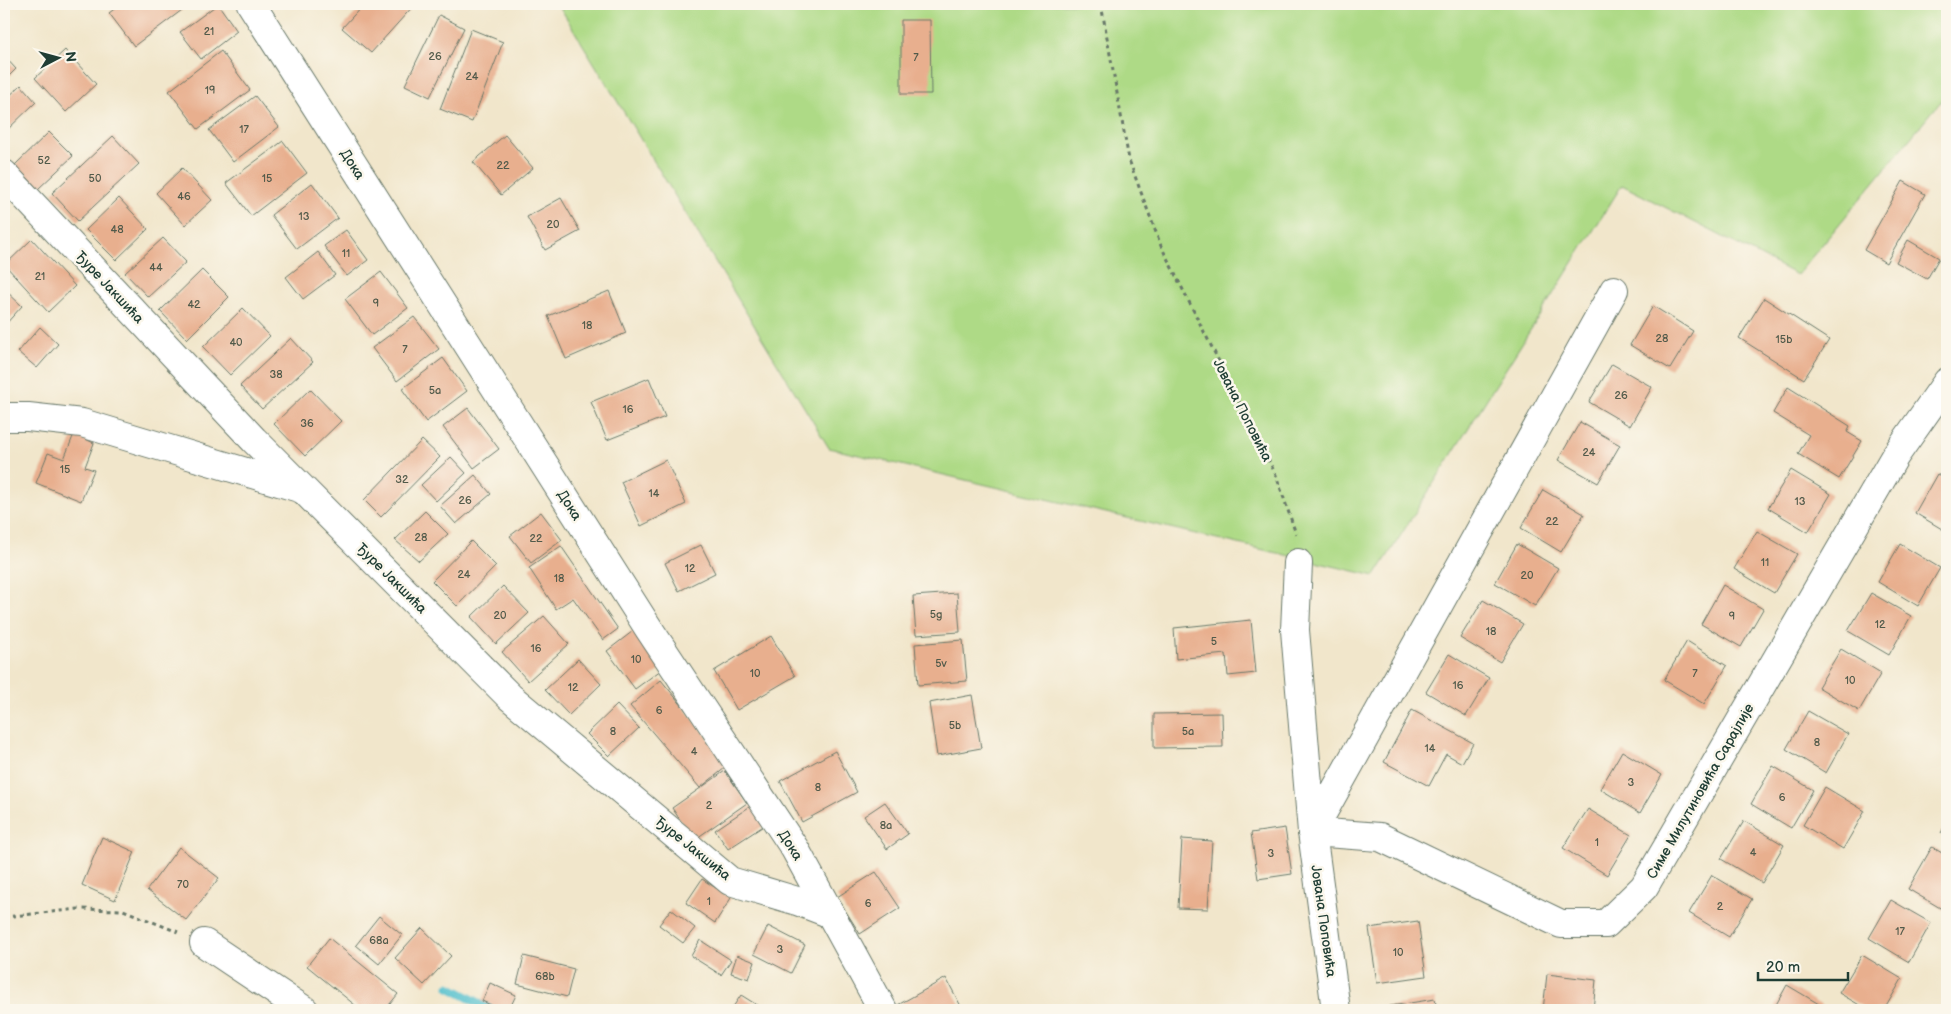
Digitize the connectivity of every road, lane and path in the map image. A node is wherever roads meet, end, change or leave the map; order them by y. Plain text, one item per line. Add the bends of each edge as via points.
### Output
1 (251, 4) edge
2 (1100, 4) edge
3 (4, 174) edge
4 (1614, 290) dead end
5 (1947, 382) edge
6 (4, 417) edge
7 (303, 490) junction
8 (1298, 563) joint
9 (1312, 832) junction
10 (831, 914) junction
11 (4, 917) edge
12 (204, 943) joint
13 (304, 1010) edge
14 (883, 1010) edge
15 (1336, 1010) edge

1 - 10 street, Дока via 649,629 795,849
2 - 8 path, Јована Поповића via 1128,160 1161,246 1276,475 1296,529
3 - 7 street, Ђуре Јакшића
4 - 9 street
5 - 9 street, Симе Милутиновића Сарајлије via 1895,456 1644,887 1606,924 1561,924 1380,837
6 - 7 street via 82,423
7 - 10 street, Ђуре Јакшића via 510,697 730,881 797,900
8 - 9 street, Јована Поповића via 1295,630
9 - 15 street, Јована Поповића
10 - 14 street, Дока
11 - 12 path via 79,909 123,910
12 - 13 street

